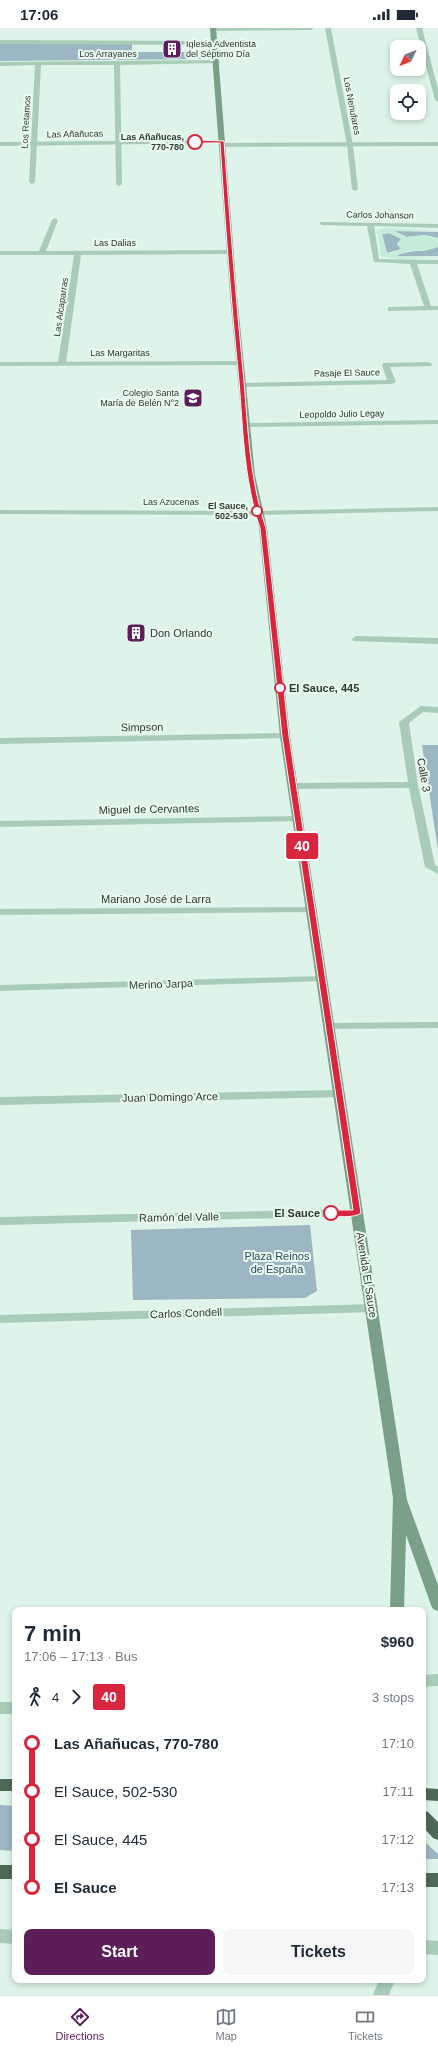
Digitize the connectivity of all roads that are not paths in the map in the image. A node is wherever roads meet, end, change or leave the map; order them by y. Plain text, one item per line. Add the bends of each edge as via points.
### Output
1 (214, 28) edge
2 (311, 28) edge
3 (328, 28) edge
4 (419, 28) edge
5 (0, 42) edge
6 (215, 42) junction
7 (217, 62) junction
8 (38, 63) junction
9 (117, 63) junction
10 (0, 64) edge
11 (438, 100) edge
12 (118, 142) junction
13 (34, 143) junction
14 (222, 143) junction
15 (0, 144) edge
16 (438, 144) edge
17 (350, 145) junction
18 (32, 182) dead end
19 (119, 184) dead end
20 (354, 189) dead end
21 (55, 220) dead end
22 (322, 223) dead end
23 (370, 224) junction
24 (438, 226) edge
25 (0, 252) edge
26 (42, 252) junction
27 (78, 252) junction
28 (229, 252) junction
29 (412, 262) junction
30 (438, 262) edge
31 (428, 308) junction
32 (438, 308) edge
33 (391, 310) dead end
34 (62, 363) junction
35 (239, 363) junction
36 (0, 364) edge
37 (428, 364) dead end
38 (242, 385) junction
39 (438, 422) edge
40 (246, 425) junction
41 (438, 509) edge
42 (0, 512) edge
43 (258, 513) junction
44 (356, 639) dead end
45 (438, 641) edge
46 (438, 710) edge
47 (285, 736) junction
48 (0, 742) edge
49 (413, 785) junction
50 (293, 786) junction
51 (298, 819) junction
52 (0, 824) edge
53 (438, 871) edge
54 (312, 910) junction
55 (0, 912) edge
56 (322, 979) junction
57 (0, 988) edge
58 (438, 1024) edge
59 (329, 1026) junction
60 (339, 1094) junction
61 (0, 1100) edge
62 (357, 1213) junction
63 (0, 1221) edge
64 (372, 1308) junction
65 (0, 1319) edge
66 (400, 1498) junction
67 (438, 1605) edge
68 (397, 1607) edge
69 (438, 1680) edge
70 (426, 1681) edge
71 (0, 1708) edge
72 (12, 1708) edge
73 (0, 1785) edge
74 (12, 1785) edge
75 (426, 1794) edge
76 (438, 1794) edge
77 (426, 1820) edge
78 (438, 1833) edge
79 (0, 1872) edge
80 (12, 1872) edge
81 (426, 1880) edge
82 (438, 1880) edge
83 (0, 1936) edge
84 (12, 1937) edge
85 (426, 1947) edge
86 (438, 1948) edge
87 (387, 1983) edge
88 (381, 1995) edge

1 - 2 street
1 - 6 main road, Avenida El Sauce
3 - 17 street, Los Nenufares
4 - 11 street
5 - 6 street
6 - 7 main road, Avenida El Sauce
7 - 9 street, Los Arrayanes
7 - 14 main road, Avenida El Sauce
8 - 9 street, Los Arrayanes
8 - 10 street, Los Arrayanes
8 - 13 street, Los Retamos
9 - 12 street
12 - 13 street, Las Añañucas
12 - 14 street, Las Añañucas
12 - 19 street
13 - 15 street, Las Añañucas
13 - 18 street, Los Retamos
14 - 17 street, Las Añañucas
14 - 28 main road, Avenida El Sauce
16 - 17 street, Las Añañucas
17 - 20 street, Los Nenufares
21 - 26 street
22 - 23 street, Carlos Johanson
23 - 24 street, Carlos Johanson
23 - 29 street via 376,261
25 - 26 street, Las Dalias
26 - 27 street, Las Dalias
27 - 28 street, Las Dalias
27 - 34 street, Las Alcaparras
28 - 35 main road, Avenida El Sauce
29 - 30 street
29 - 31 street
31 - 32 street
31 - 33 street
34 - 35 street, Las Margaritas
34 - 36 street, Las Margaritas
35 - 38 main road, Avenida El Sauce
37 - 38 street, Pasaje El Sauce via 386,365 392,382
38 - 40 main road, Avenida El Sauce
39 - 40 street, Leopoldo Julio Legay
40 - 43 main road, Avenida El Sauce via 249,468
41 - 43 street, Las Azucenas
42 - 43 street, Las Azucenas
43 - 47 main road, Avenida El Sauce via 263,528
44 - 45 street
46 - 49 street, Calle 3 via 421,709 404,722
47 - 48 street, Simpson
47 - 50 main road, Avenida El Sauce
49 - 50 street
49 - 53 street, Calle 3 via 430,867
50 - 51 main road, Avenida El Sauce
51 - 52 street, Miguel de Cervantes
51 - 54 main road, Avenida El Sauce
54 - 55 street, Mariano José de Larra
54 - 56 main road, Avenida El Sauce
56 - 57 street, Merino Jarpa
56 - 59 main road, Avenida El Sauce
58 - 59 street
59 - 60 main road, Avenida El Sauce
60 - 61 street, Juan Domingo Arce
60 - 62 main road, Avenida El Sauce
62 - 63 street, Ramón del Valle
62 - 64 main road, Avenida El Sauce
64 - 65 street, Carlos Condell
64 - 66 main road, Avenida El Sauce
66 - 67 main road, Avenida El Sauce
66 - 68 main road, Avenida El Sauce
69 - 70 street
71 - 72 street
73 - 74 highway
75 - 76 highway
77 - 78 highway
79 - 80 highway
81 - 82 highway
83 - 84 street
85 - 86 street
87 - 88 street

